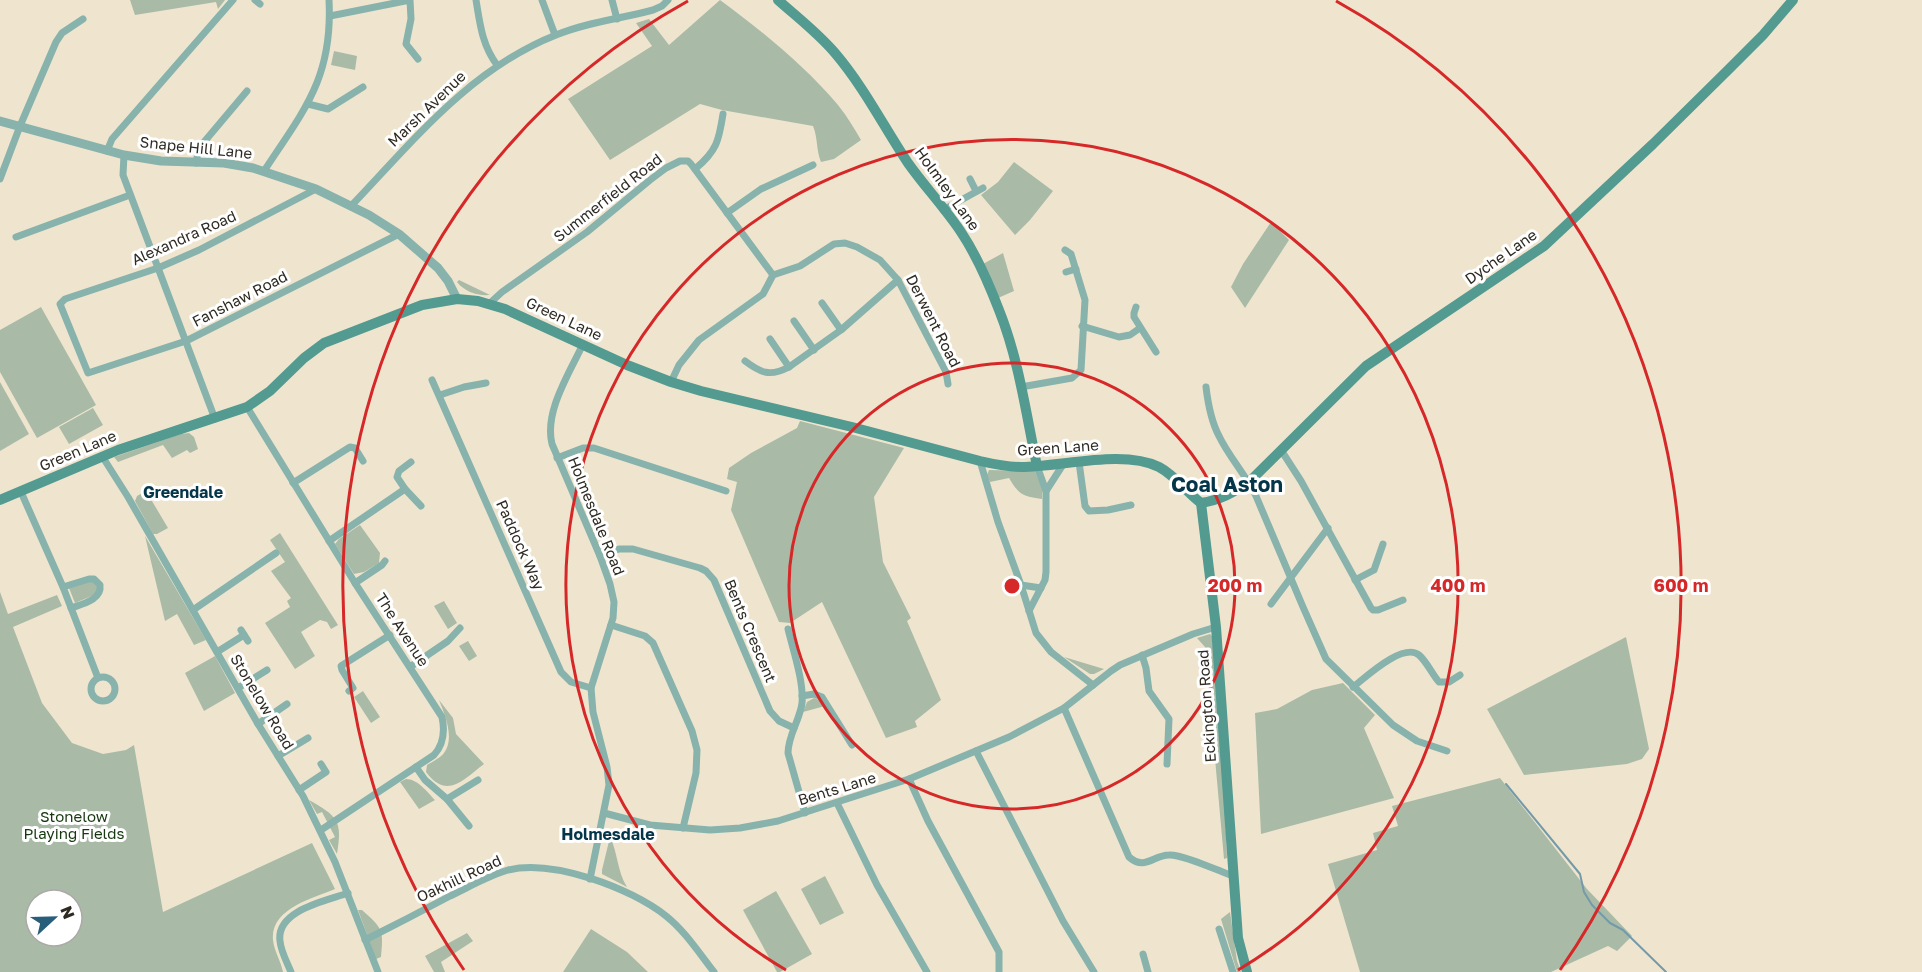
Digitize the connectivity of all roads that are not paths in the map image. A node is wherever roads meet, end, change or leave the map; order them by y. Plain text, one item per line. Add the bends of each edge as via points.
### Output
1 (233, 0) edge
2 (329, 0) edge
3 (476, 0) edge
4 (542, 0) edge
5 (612, 0) edge
6 (668, 0) edge
7 (778, 0) edge
8 (1793, 0) edge
9 (330, 16) junction
10 (83, 19) dead end
11 (616, 19) junction
12 (555, 35) junction
13 (418, 59) dead end
14 (497, 64) junction
15 (363, 87) dead end
16 (247, 91) dead end
17 (308, 104) junction
18 (723, 114) dead end
19 (711, 120) dead end
20 (0, 121) edge
21 (722, 123) junction
22 (20, 126) junction
23 (107, 151) junction
24 (124, 155) junction
25 (196, 162) junction
26 (813, 165) dead end
27 (695, 169) junction
28 (264, 171) junction
29 (0, 179) edge
30 (970, 179) dead end
31 (316, 189) junction
32 (130, 195) junction
33 (351, 206) junction
34 (943, 210) junction
35 (727, 213) junction
36 (399, 234) junction
37 (16, 237) dead end
38 (1065, 250) dead end
39 (158, 268) junction
40 (1076, 269) junction
41 (1066, 272) dead end
42 (773, 275) junction
43 (898, 280) junction
44 (457, 299) junction
45 (490, 303) junction
46 (822, 303) dead end
47 (1136, 307) dead end
48 (794, 321) dead end
49 (1082, 326) junction
50 (1140, 328) junction
51 (841, 330) junction
52 (770, 339) dead end
53 (186, 340) junction
54 (583, 344) junction
55 (814, 350) junction
56 (1156, 352) dead end
57 (745, 361) dead end
58 (789, 367) junction
59 (88, 373) joint
60 (432, 380) dead end
61 (671, 382) junction
62 (486, 383) dead end
63 (948, 384) dead end
64 (1021, 387) junction
65 (1206, 387) dead end
66 (440, 395) junction
67 (247, 407) junction
68 (215, 418) junction
69 (1281, 450) junction
70 (102, 456) junction
71 (557, 458) junction
72 (363, 461) dead end
73 (980, 461) junction
74 (411, 462) dead end
75 (1079, 462) junction
76 (1064, 463) junction
77 (1037, 466) junction
78 (1249, 482) junction
79 (293, 483) junction
80 (405, 489) junction
81 (726, 491) dead end
82 (1046, 491) junction
83 (21, 492) junction
84 (0, 500) edge
85 (1201, 503) junction
86 (1131, 505) dead end
87 (421, 506) dead end
88 (1328, 528) junction
89 (329, 541) junction
90 (1383, 544) dead end
91 (276, 554) dead end
92 (600, 556) junction
93 (385, 561) dead end
94 (1290, 578) junction
95 (1355, 580) junction
96 (355, 583) junction
97 (1021, 585) junction
98 (63, 587) junction
99 (1041, 588) junction
100 (1403, 600) dead end
101 (1270, 604) dead end
102 (71, 608) junction
103 (194, 610) junction
104 (1029, 611) junction
105 (610, 625) junction
106 (1216, 627) junction
107 (460, 628) dead end
108 (788, 629) dead end
109 (390, 635) junction
110 (245, 636) dead end
111 (217, 652) junction
112 (1142, 655) junction
113 (410, 667) junction
114 (266, 670) dead end
115 (1460, 675) dead end
116 (98, 678) dead end
117 (1093, 685) junction
118 (1353, 687) junction
119 (238, 688) junction
120 (591, 688) junction
121 (349, 691) dead end
122 (802, 696) junction
123 (286, 703) dead end
124 (1064, 708) junction
125 (258, 724) junction
126 (794, 728) junction
127 (308, 737) dead end
128 (852, 745) dead end
129 (976, 751) junction
130 (1447, 751) dead end
131 (278, 756) junction
132 (321, 764) dead end
133 (1167, 764) dead end
134 (416, 767) junction
135 (909, 779) junction
136 (478, 780) dead end
137 (299, 790) junction
138 (447, 799) junction
139 (837, 803) junction
140 (604, 813) junction
141 (805, 813) junction
142 (469, 826) dead end
143 (683, 828) junction
144 (321, 830) junction
145 (1233, 876) junction
146 (590, 879) junction
147 (348, 893) junction
148 (1219, 929) dead end
149 (365, 940) junction
150 (1143, 954) dead end
151 (291, 972) edge
152 (378, 972) edge
153 (714, 972) edge
154 (927, 972) edge
155 (999, 972) edge
156 (1094, 972) edge
157 (1148, 972) edge
158 (1233, 972) edge
159 (1247, 972) edge

1 - 23 street via 112,139
2 - 9 street
3 - 14 street via 485,46
4 - 12 street
5 - 11 street
6 - 11 street, Marsh Avenue via 653,10
7 - 34 main road, Holmley Lane via 835,54
8 - 69 main road, Dyche Lane via 1726,72 1544,246 1366,366
9 - 13 street via 410,0 406,44
9 - 17 street via 324,63
10 - 22 street via 56,42
11 - 12 street, Marsh Avenue
12 - 14 street, Marsh Avenue
14 - 33 street, Marsh Avenue via 452,101
15 - 17 street via 328,109
16 - 25 street via 199,148
17 - 28 street
18 - 21 street
19 - 21 street
20 - 22 street, Snape Hill Lane
21 - 27 street via 715,147
22 - 23 street, Snape Hill Lane
22 - 29 street
23 - 24 street, Snape Hill Lane
24 - 25 street, Snape Hill Lane
24 - 32 street via 122,171
25 - 28 street, Snape Hill Lane
26 - 35 street via 761,189
27 - 35 street
27 - 45 street, Summerfield Road via 684,160 666,168 600,223
28 - 31 street, Snape Hill Lane
30 - 34 street via 980,190
31 - 33 street, Snape Hill Lane
31 - 39 street, Alexandra Road
32 - 37 street
32 - 39 street
33 - 36 street, Snape Hill Lane
34 - 64 main road, Holmley Lane via 962,234 987,282 1000,312
35 - 42 street
36 - 44 street, Snape Hill Lane via 438,268
36 - 53 street, Fanshaw Road
38 - 40 street via 1071,254
39 - 53 street
39 - 59 street, Alexandra Road via 60,303
40 - 41 street
40 - 49 street via 1085,300
42 - 43 street, Derwent Road via 793,270 834,244 844,243 880,261
42 - 61 street via 763,294 699,340
43 - 51 street
43 - 63 street, Derwent Road via 946,372
44 - 45 main road, Green Lane
44 - 67 main road, Green Lane via 422,305 324,343
45 - 54 main road, Green Lane
46 - 51 street
47 - 50 street via 1134,317
48 - 55 street
49 - 50 street via 1119,337
49 - 64 street via 1082,364 1077,376
50 - 56 street
51 - 55 street
52 - 58 street
53 - 59 street, Fanshaw Road
53 - 68 street
54 - 61 main road, Green Lane
54 - 71 street, Holmesdale Road via 549,424
55 - 58 street
57 - 58 street via 766,373
60 - 66 street, Paddock Way
61 - 73 main road, Green Lane
62 - 66 street
64 - 77 main road, Holmley Lane
65 - 78 street via 1220,439
66 - 120 street, Paddock Way via 561,672 571,682
67 - 68 main road, Green Lane
67 - 79 street, The Avenue
68 - 70 main road, Green Lane
69 - 78 main road, Dyche Lane
69 - 88 street
70 - 83 main road, Green Lane
70 - 103 street, Stonelow Road
71 - 81 street via 594,448
71 - 92 street, Holmesdale Road
72 - 79 street via 350,447
73 - 77 main road, Green Lane
73 - 97 street
74 - 80 street via 397,474
75 - 76 main road, Green Lane
75 - 85 main road, Green Lane via 1124,459 1149,463 1165,471
75 - 86 street via 1089,511
76 - 77 main road, Green Lane
76 - 82 street
77 - 82 street
78 - 85 main road, Dyche Lane via 1218,500
78 - 94 street
79 - 89 street, The Avenue
80 - 87 street
80 - 89 street
82 - 99 street via 1047,561
83 - 84 main road, Green Lane
83 - 98 street
85 - 106 main road, Eckington Road
88 - 94 street
88 - 95 street
89 - 96 street, The Avenue
90 - 95 street via 1374,570
91 - 103 street
92 - 105 street, Holmesdale Road via 612,593 614,610
92 - 126 street, Bents Crescent via 626,548 706,571 714,580 770,711
93 - 96 street
94 - 101 street
94 - 118 street via 1326,659
95 - 100 street via 1373,610
96 - 109 street, The Avenue
97 - 99 street
97 - 104 street
98 - 102 street
98 - 102 street via 88,579 100,585 96,598
99 - 104 street
102 - 116 street
103 - 111 street, Stonelow Road
104 - 117 street via 1042,644
105 - 120 street, Holmesdale Road
105 - 143 street via 645,636 653,643 692,731 697,750 696,773
106 - 112 street, Bents Lane
106 - 145 main road, Eckington Road
107 - 113 street
108 - 122 street
109 - 113 street, The Avenue
109 - 121 street via 341,666 353,688
110 - 111 street
111 - 119 street, Stonelow Road
112 - 117 street, Bents Lane
112 - 133 street via 1149,691 1169,719 1164,750
113 - 134 street, The Avenue via 444,725 439,750
114 - 119 street
115 - 118 street via 1449,682 1439,682 1417,653 1407,651
117 - 124 street, Bents Lane
118 - 130 street via 1404,733
119 - 125 street, Stonelow Road
120 - 140 street, Holmesdale Road via 609,777
122 - 126 street
122 - 128 street via 822,697
123 - 125 street
124 - 129 street, Bents Lane
124 - 145 street via 1134,862 1175,856
125 - 131 street, Stonelow Road
126 - 141 street via 788,753
127 - 131 street
129 - 135 street, Bents Lane
129 - 156 street via 1063,921
131 - 137 street, Stonelow Road
132 - 137 street via 326,772
134 - 138 street
134 - 144 street, The Avenue
135 - 139 street, Bents Lane
135 - 155 street via 999,952
136 - 138 street
137 - 144 street, Stonelow Road
138 - 142 street
139 - 141 street, Bents Lane
139 - 154 street
140 - 143 street, Bents Lane via 650,825
140 - 146 street, Holmesdale Road
141 - 143 street, Bents Lane via 740,828
144 - 147 street, Stonelow Road
145 - 159 main road, Eckington Road via 1238,938
146 - 149 street, Oakhill Road via 549,868 509,870
146 - 153 street, Oakhill Road via 630,895 667,917
147 - 149 street, Stonelow Road
147 - 151 street via 298,911 282,926 280,939
148 - 158 street
149 - 152 street, Stonelow Road
150 - 157 street

